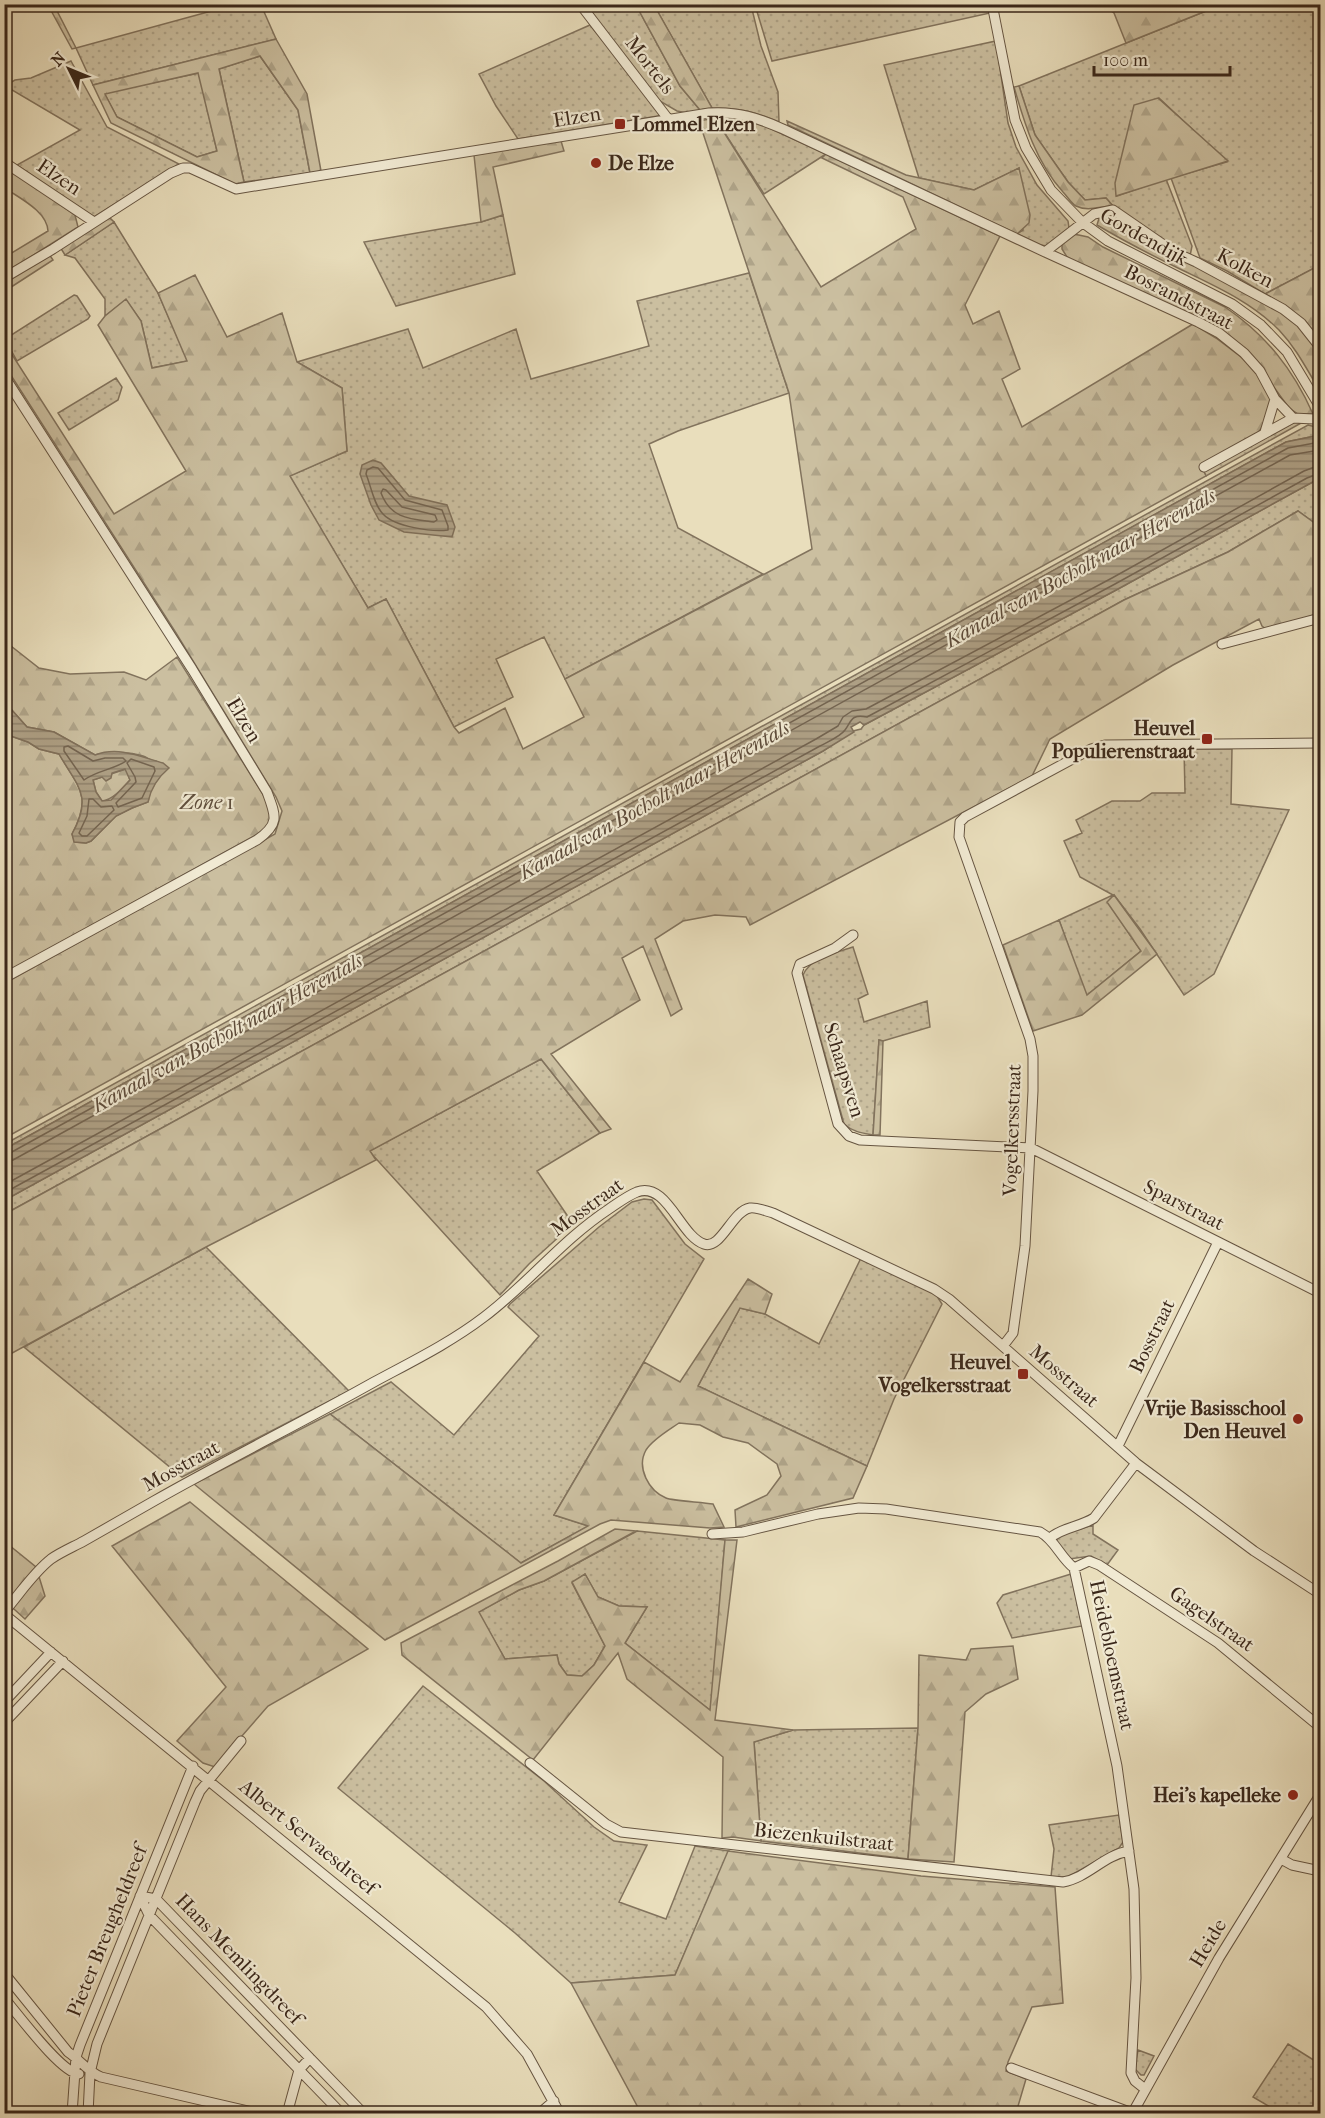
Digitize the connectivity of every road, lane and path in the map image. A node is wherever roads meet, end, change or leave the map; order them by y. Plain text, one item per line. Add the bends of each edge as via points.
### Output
1 (580, 4) edge
2 (993, 4) edge
3 (669, 120) junction
4 (4, 162) edge
5 (94, 222) junction
6 (1082, 222) junction
7 (1045, 252) junction
8 (4, 278) edge
9 (1320, 347) edge
10 (4, 376) edge
11 (1275, 399) junction
12 (1320, 407) edge
13 (1317, 417) edge
14 (1293, 418) junction
15 (1265, 432) junction
16 (1204, 467) dead end
17 (1320, 618) edge
18 (1222, 644) dead end
19 (1320, 744) edge
20 (853, 935) dead end
21 (4, 978) edge
22 (1031, 1148) junction
23 (1218, 1242) junction
24 (1320, 1293) edge
25 (1003, 1346) junction
26 (1118, 1446) junction
27 (1136, 1463) junction
28 (712, 1534) dead end
29 (1050, 1538) junction
30 (1074, 1568) junction
31 (1320, 1594) edge
32 (4, 1613) edge
33 (51, 1652) junction
34 (63, 1661) junction
35 (4, 1702) edge
36 (4, 1723) edge
37 (1320, 1727) edge
38 (241, 1741) dead end
39 (530, 1763) dead end
40 (193, 1766) junction
41 (209, 1779) junction
42 (1320, 1795) edge
43 (1129, 1851) junction
44 (1281, 1859) junction
45 (1320, 1871) edge
46 (140, 1896) junction
47 (156, 1899) junction
48 (149, 1915) junction
49 (4, 1973) edge
50 (4, 1998) edge
51 (76, 2057) junction
52 (310, 2058) junction
53 (1011, 2068) dead end
54 (299, 2070) junction
55 (90, 2073) junction
56 (75, 2074) junction
57 (1145, 2089) junction
58 (554, 2101) junction
59 (1132, 2113) edge
60 (72, 2114) edge
61 (88, 2114) edge
62 (261, 2114) edge
63 (287, 2114) edge
64 (342, 2114) edge
65 (364, 2114) edge
66 (539, 2114) edge
67 (560, 2114) edge

1 - 3 street, Mortels
2 - 6 street, Gordendijk via 1015,120 1022,138 1051,190
3 - 5 street, Elzen via 236,189 183,168
3 - 7 street, Elzen via 720,112 758,118
4 - 5 street, Elzen
5 - 8 street, Elzen
6 - 7 street
6 - 9 street, Kolken via 1094,214 1113,210 1174,252 1283,309 1301,323
6 - 12 street, Gordendijk via 1108,241 1232,304 1261,325 1287,352
7 - 11 street, Bosrandstraat via 1219,333 1260,371
10 - 21 street, Elzen via 192,669 267,792 275,815 269,831 257,840
11 - 14 street, Bosrandstraat
11 - 15 street
13 - 14 street
14 - 15 street
15 - 16 street
17 - 18 street
19 - 22 street, Vogelkersstraat via 1091,749 960,822 959,837 1030,1039 1034,1072
20 - 22 street, Schaapsven via 800,964 797,973 841,1129 860,1140
22 - 23 street, Sparstraat
22 - 25 street, Vogelkersstraat via 1018,1299 1013,1333
23 - 24 street, Sparstraat
23 - 26 street, Bosstraat
25 - 26 street, Mosstraat
25 - 32 street, Mosstraat via 934,1289 773,1213 745,1209 710,1245 690,1233 658,1196 639,1191 583,1228 468,1328 52,1559
26 - 27 street, Mosstraat
27 - 29 street via 1094,1518
27 - 31 street, Mosstraat via 1261,1556
28 - 29 street via 743,1532 818,1514 870,1508 1040,1532
29 - 30 street, Heidebloemstraat
30 - 37 street, Gagelstraat via 1089,1561 1108,1571 1218,1643
30 - 43 street, Heidebloemstraat via 1117,1766
32 - 33 street, Albert Servaesdreef
33 - 34 street, Albert Servaesdreef
33 - 35 street
34 - 36 street
34 - 40 street, Albert Servaesdreef
38 - 41 street
39 - 43 street, Biezenkuilstraat via 621,1832 1063,1882
40 - 41 street, Albert Servaesdreef
40 - 46 street, Pieter Breugheldreef
41 - 47 street, Pieter Breugheldreef via 200,1791
41 - 58 street, Albert Servaesdreef via 486,2007 527,2054
42 - 44 street, Heide
43 - 57 street, Heidebloemstraat via 1136,1919 1131,2073
44 - 45 street
44 - 57 street, Heide
46 - 47 street, Hans Memlingdreef
46 - 48 street, Hans Memlingdreef
46 - 51 street, Pieter Breugheldreef
47 - 48 street, Pieter Breugheldreef
47 - 52 street, Hans Memlingdreef
48 - 54 street, Hans Memlingdreef
48 - 55 street, Pieter Breugheldreef via 97,2044
49 - 51 street
50 - 56 street via 60,2064
51 - 55 street
51 - 56 street, Pieter Breugheldreef
52 - 54 street
52 - 65 street, Hans Memlingdreef
53 - 59 street, Heide
54 - 63 street
54 - 64 street, Hans Memlingdreef
55 - 56 street
55 - 61 street, Pieter Breugheldreef
55 - 62 street
56 - 60 street, Pieter Breugheldreef
57 - 59 street, Heide
58 - 66 street
58 - 67 street, Albert Servaesdreef

